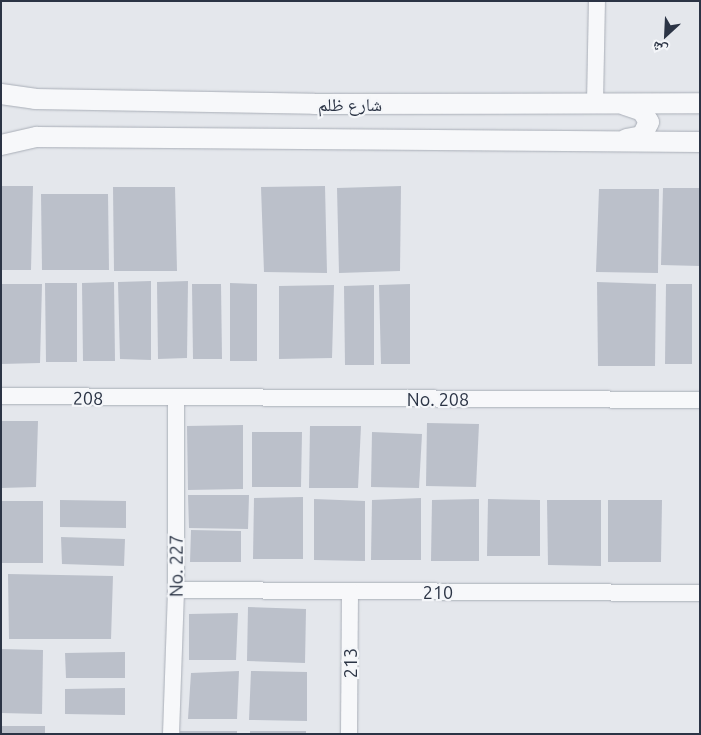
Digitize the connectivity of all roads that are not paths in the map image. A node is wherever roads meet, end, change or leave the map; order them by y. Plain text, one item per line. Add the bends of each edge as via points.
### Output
1 (597, 1) edge
2 (1, 94) edge
3 (35, 99) junction
4 (595, 103) junction
5 (616, 103) junction
6 (695, 103) edge
7 (1, 105) edge
8 (1, 129) edge
9 (37, 137) junction
10 (619, 140) junction
11 (693, 142) edge
12 (1, 145) edge
13 (1, 396) edge
14 (176, 399) junction
15 (700, 400) edge
16 (176, 590) junction
17 (350, 591) junction
18 (700, 592) edge
19 (171, 734) edge
20 (349, 734) edge

1 - 4 street
2 - 3 street, شارع ظلم
3 - 4 street, شارع ظلم via 314,104
3 - 7 street
4 - 5 street, شارع ظلم
5 - 6 street, شارع ظلم
5 - 10 street via 642,111 649,122 642,136
6 - 11 street via 664,110 658,119 666,136
8 - 9 street
9 - 10 street
9 - 12 street
10 - 11 street
13 - 14 street, 208
14 - 15 street, No. 208
14 - 16 street, No. 227
16 - 17 street, 210
16 - 19 street, No. 227
17 - 18 street, 210
17 - 20 street, 213

